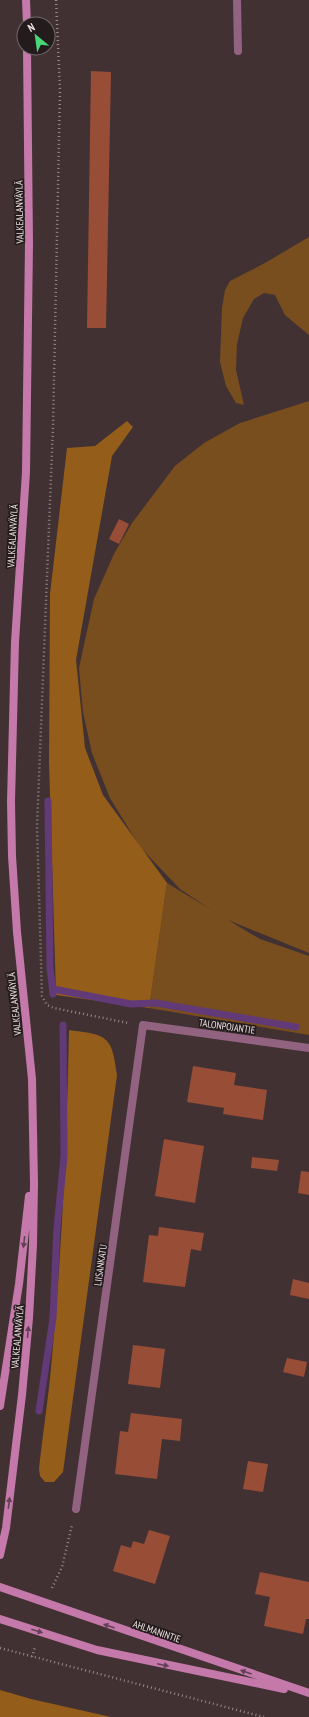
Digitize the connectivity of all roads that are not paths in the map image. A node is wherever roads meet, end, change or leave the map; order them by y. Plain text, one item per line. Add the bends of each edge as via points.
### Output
1 (26, 0) edge
2 (237, 0) edge
3 (26, 16) edge
4 (238, 51) dead end
5 (27, 56) edge
6 (143, 1025) joint
7 (309, 1048) edge
8 (32, 1119) junction
9 (0, 1406) edge
10 (76, 1509) road end
11 (0, 1555) edge
12 (0, 1587) edge
13 (0, 1619) edge
14 (309, 1694) edge

1 - 3 main road
2 - 4 street
5 - 8 main road, VALKEALANVÄYLÄ via 29,244 26,472 15,642 11,802 17,932 31,1071
6 - 7 street, TALONPOJANTIE
6 - 10 street, LIISANKATU
8 -> 9 main road, VALKEALANVÄYLÄ via 27,1218
11 -> 8 main road, VALKEALANVÄYLÄ via 6,1528 29,1318 33,1245
14 -> 12 main road, AHLMANINTIE
13 -> 14 main road, AHLMANINTIE via 97,1650

